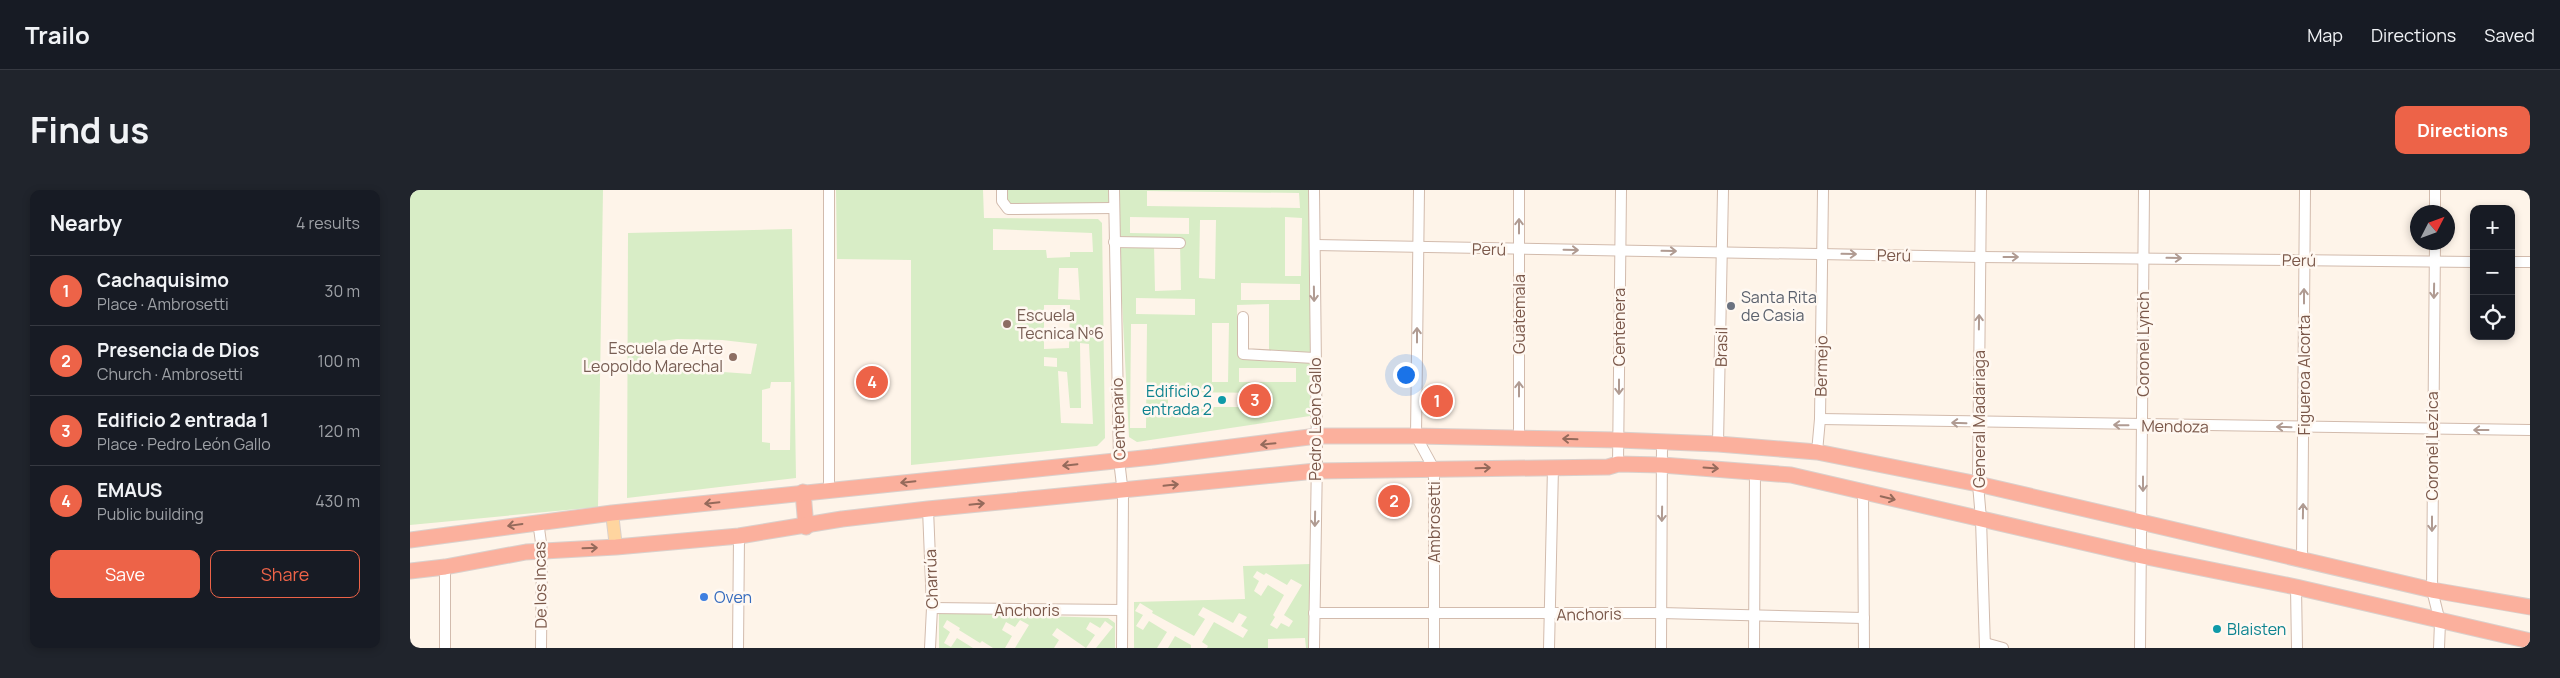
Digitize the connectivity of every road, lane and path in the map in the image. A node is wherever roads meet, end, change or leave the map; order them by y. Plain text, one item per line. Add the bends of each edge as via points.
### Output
1 (829, 190) edge
2 (1002, 190) edge
3 (1114, 190) edge
4 (1314, 190) edge
5 (1419, 190) edge
6 (1519, 190) edge
7 (1621, 190) edge
8 (1723, 190) edge
9 (1823, 190) edge
10 (1981, 190) edge
11 (2144, 190) edge
12 (2305, 190) edge
13 (2435, 190) edge
14 (2435, 205) edge
15 (1113, 208) junction
16 (1114, 242) junction
17 (1180, 243) dead end
18 (1315, 245) junction
19 (1418, 248) junction
20 (1519, 249) junction
21 (1620, 250) junction
22 (2435, 250) edge
23 (1723, 252) junction
24 (1822, 254) junction
25 (1980, 257) junction
26 (2143, 258) junction
27 (2304, 260) junction
28 (2435, 262) junction
29 (2470, 262) edge
30 (2515, 262) edge
31 (2530, 262) edge
32 (1243, 317) dead end
33 (1314, 358) junction
34 (1820, 419) junction
35 (1978, 423) junction
36 (2143, 425) junction
37 (2304, 427) junction
38 (2432, 430) junction
39 (2530, 430) edge
40 (1316, 436) junction
41 (1416, 436) junction
42 (1518, 437) junction
43 (1618, 440) junction
44 (1662, 442) junction
45 (1718, 444) junction
46 (1817, 452) junction
47 (1118, 460) junction
48 (1618, 464) junction
49 (1662, 465) junction
50 (1553, 467) junction
51 (1434, 469) junction
52 (1316, 470) junction
53 (1755, 471) junction
54 (1978, 484) junction
55 (830, 489) junction
56 (1122, 489) junction
57 (802, 492) junction
58 (1863, 492) junction
59 (928, 509) junction
60 (612, 513) junction
61 (1982, 519) junction
62 (538, 521) junction
63 (2143, 524) junction
64 (806, 527) junction
65 (740, 536) junction
66 (410, 540) edge
67 (616, 547) junction
68 (542, 550) junction
69 (2142, 556) junction
70 (2302, 559) junction
71 (445, 567) junction
72 (410, 571) edge
73 (2296, 588) junction
74 (2432, 590) junction
75 (2530, 607) edge
76 (932, 608) junction
77 (1122, 610) junction
78 (1314, 613) junction
79 (1661, 613) junction
80 (1434, 614) junction
81 (1550, 615) junction
82 (1753, 616) junction
83 (1864, 618) junction
84 (2440, 622) junction
85 (2530, 641) edge
86 (1985, 646) edge
87 (445, 648) edge
88 (541, 648) edge
89 (738, 648) edge
90 (930, 648) edge
91 (1122, 648) edge
92 (1314, 648) edge
93 (1434, 648) edge
94 (1549, 648) edge
95 (1661, 648) edge
96 (1754, 648) edge
97 (1864, 648) edge
98 (2003, 648) edge
99 (2140, 648) edge
100 (2296, 648) edge
101 (2440, 648) edge

1 - 55 street
2 - 15 street via 1002,201 1008,209
3 - 15 street, Centenario
4 - 18 street, Pedro León Gallo
5 - 19 street, Ambrosetti
20 -> 6 street, Guatemala
7 - 21 street, Centenera
8 - 23 street, Brasil
9 - 24 street, Bermejo
10 - 25 street, General Madariaga
11 - 26 street, Coronel Lynch
12 - 27 street, Figueroa Alcorta
13 - 14 street
15 - 16 street, Centenario
16 - 17 street
16 - 47 street, Centenario
18 - 19 street, Perú
18 -> 33 street, Pedro León Gallo
19 - 20 street, Perú
41 -> 19 street, Ambrosetti
20 -> 21 street, Perú
42 -> 20 street, Guatemala
21 -> 23 street, Perú
21 -> 43 street, Centenera
22 - 28 street, Coronel Lezica
23 - 24 street, Perú
23 - 45 street, Brasil
24 -> 25 street, Perú
24 - 34 street, Bermejo
25 -> 26 street, Perú
35 -> 25 street, General Madariaga
26 -> 27 street, Perú
26 - 36 street, Coronel Lynch
27 - 28 street, Perú
37 -> 27 street, Figueroa Alcorta
28 - 29 street, Perú
28 -> 38 street, Coronel Lezica
30 - 31 street
32 - 33 street via 1243,354
33 - 40 street, Pedro León Gallo
35 -> 34 street, Mendoza
34 - 46 street, Bermejo
36 -> 35 street, Mendoza
35 - 54 street, General Madariaga
37 -> 36 street, Mendoza
36 -> 63 street, Coronel Lynch
37 - 38 street, Mendoza
70 -> 37 street, Figueroa Alcorta
39 -> 38 street, Mendoza
38 -> 74 street, Coronel Lezica
40 - 41 highway
40 -> 47 highway
40 - 52 street, Pedro León Gallo
41 - 42 highway
41 - 51 street, Ambrosetti
43 -> 42 highway
43 - 44 highway
43 - 48 street, Centenera
44 - 45 highway
44 - 49 street
45 - 46 highway
46 - 54 highway
47 -> 55 highway
47 - 56 street, Centenario
48 - 49 highway
48 - 50 highway via 1608,467
49 -> 53 highway
49 -> 79 street
51 -> 50 highway
50 - 81 street
51 - 52 highway
51 - 80 street, Ambrosetti
56 -> 52 highway
52 -> 78 street, Pedro León Gallo
53 - 58 highway via 1791,475
53 - 82 street
54 - 61 street, General Madariaga
54 - 63 highway
55 - 57 highway
59 -> 56 highway
56 - 77 street, Centenario
57 -> 60 highway
57 - 64 highway
58 -> 61 highway
58 - 83 street
59 - 64 highway via 842,519
59 - 76 street, Charrúa
60 - 62 highway
60 - 67 main road
61 - 69 highway
61 - 86 street, General Madariaga
62 -> 66 highway
62 - 68 street, De los Incas
63 - 69 street, Coronel Lynch
63 - 70 highway
64 - 65 highway
65 - 67 highway
65 - 89 street
68 -> 67 highway
68 - 71 highway
68 - 88 street, De los Incas
69 - 73 highway
69 - 99 street, Coronel Lynch
70 - 74 highway
71 - 72 highway
71 - 87 street
73 - 84 highway
73 - 100 street
74 - 75 highway
74 - 84 street, Coronel Lezica
76 - 77 street, Anchoris
76 - 90 street, Charrúa
77 - 91 street, Centenario
78 - 80 street, Anchoris
78 - 92 street, Pedro León Gallo
79 - 81 street, Anchoris
79 - 82 street, Anchoris
79 - 95 street
80 - 81 street, Anchoris
80 - 93 street, Ambrosetti
81 - 94 street
82 - 83 street, Anchoris
82 - 96 street
83 - 97 street
84 - 85 highway
84 - 101 street, Coronel Lezica
86 - 98 street

